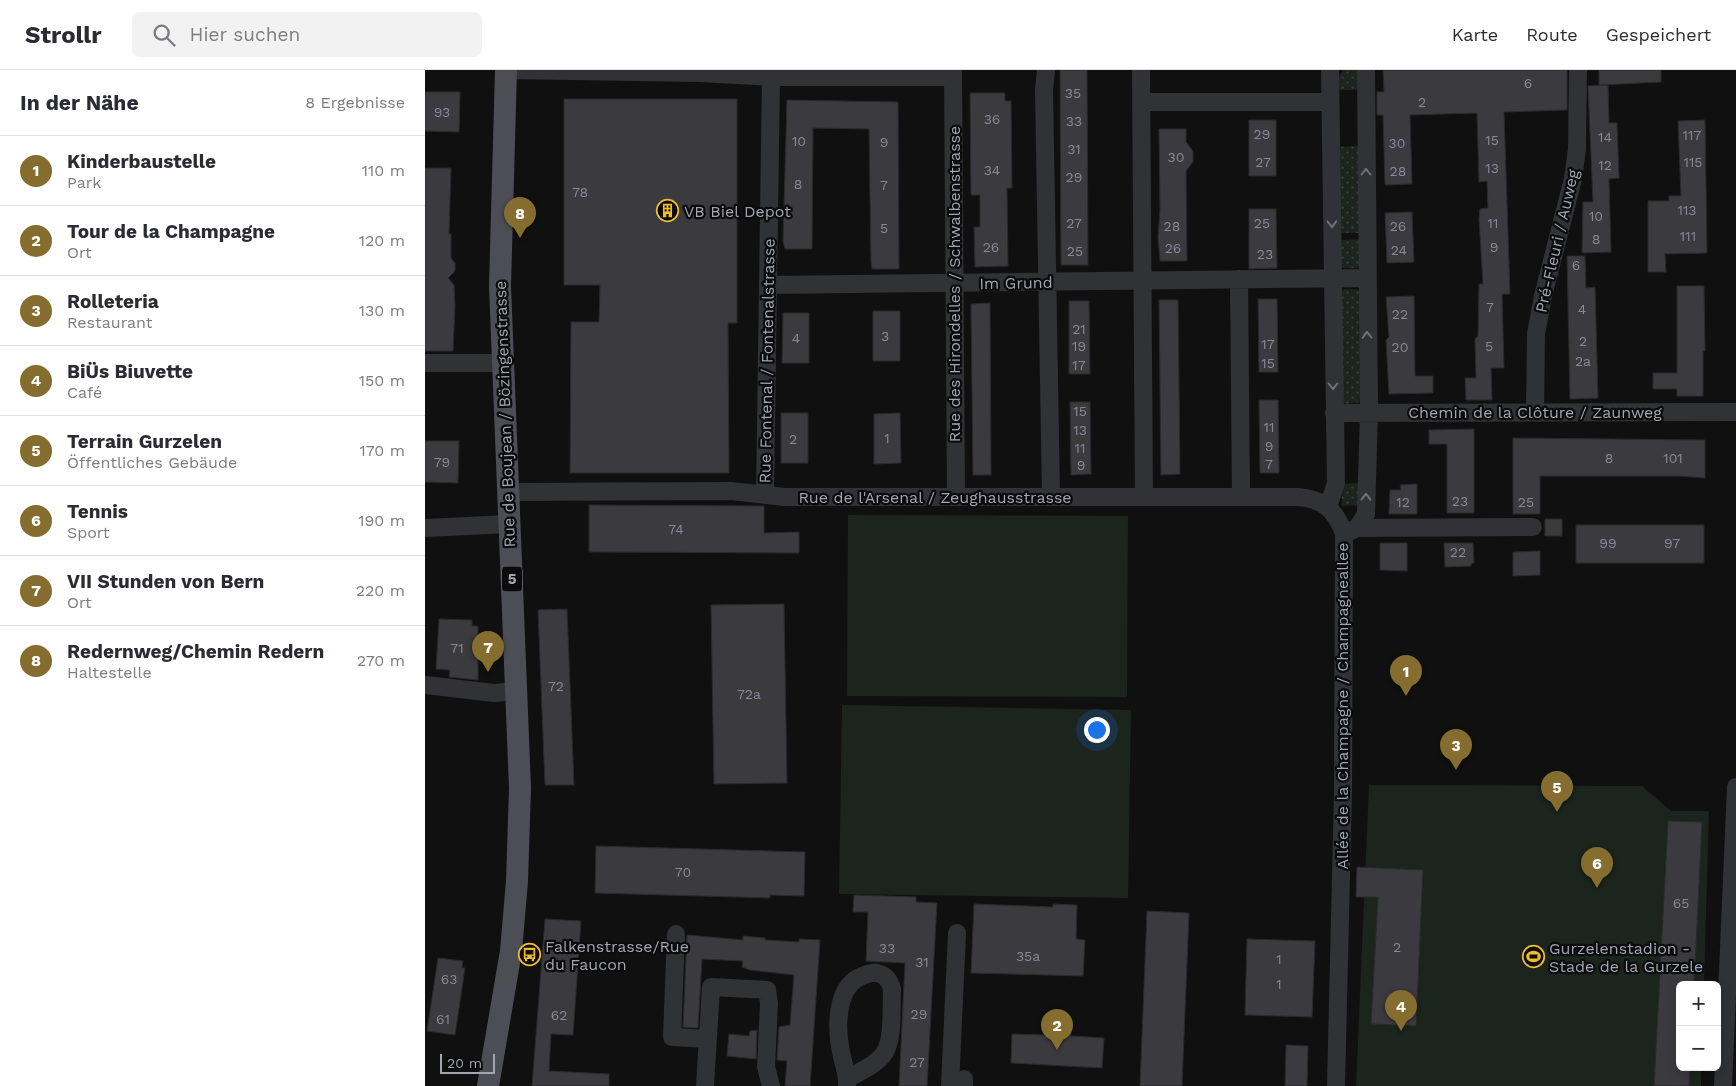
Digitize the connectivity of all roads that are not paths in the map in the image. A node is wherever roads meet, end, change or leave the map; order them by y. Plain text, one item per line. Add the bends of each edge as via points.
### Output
1 (505, 70) edge
2 (1046, 70) edge
3 (1141, 70) edge
4 (1330, 70) edge
5 (1366, 70) edge
6 (1578, 70) edge
7 (700, 71) edge
8 (953, 74) edge
9 (771, 77) junction
10 (1141, 102) junction
11 (1330, 102) junction
12 (1333, 278) junction
13 (1366, 278) junction
14 (1239, 279) junction
15 (1143, 281) junction
16 (1048, 282) junction
17 (954, 284) junction
18 (768, 285) junction
19 (425, 363) edge
20 (503, 363) junction
21 (1369, 412) junction
22 (1535, 412) junction
23 (1736, 412) edge
24 (1334, 413) junction
25 (508, 492) junction
26 (765, 495) junction
27 (956, 497) junction
28 (1051, 497) junction
29 (1144, 497) junction
30 (1241, 497) junction
31 (1328, 507) junction
32 (509, 524) junction
33 (1533, 527) dead end
34 (425, 528) edge
35 (1350, 531) junction
36 (426, 686) edge
37 (516, 691) junction
38 (1736, 787) edge
39 (957, 933) dead end
40 (676, 934) dead end
41 (708, 1039) junction
42 (847, 1083) edge
43 (959, 1084) edge
44 (488, 1086) edge
45 (705, 1086) edge
46 (771, 1086) edge
47 (1336, 1086) edge
48 (1723, 1086) edge

1 - 7 street
1 - 20 main road, Rue de Boujean / Bözingenstrasse / 5 via 500,286
2 - 16 street
3 - 10 street
4 - 11 street
13 -> 5 street, Allée de la Champagne / Champagneallee
6 - 22 street, Pré-Fleuri / Auweg via 1577,149 1573,179 1536,334
7 - 9 street
8 - 9 street
8 - 17 street, Rue des Hirondelles / Schwalbenstrasse
9 - 18 street, Rue Fontenal / Fontenalstrasse
10 - 11 street
10 - 15 street
11 -> 12 street
12 - 13 street
12 - 14 street, Im Grund
12 -> 24 street
21 -> 13 street, Allée de la Champagne / Champagneallee
14 - 15 street, Im Grund
14 - 30 street
15 - 16 street, Im Grund
15 - 29 street
16 - 17 street, Im Grund
16 - 28 street
17 - 18 street, Im Grund
17 - 27 street, Rue des Hirondelles / Schwalbenstrasse
18 - 26 street, Rue Fontenal / Fontenalstrasse
19 - 20 street
20 - 25 main road, Rue de Boujean / Bözingenstrasse / 5
21 - 22 street, Chemin de la Clôture / Zaunweg
21 - 24 street, Chemin de la Clôture / Zaunweg
35 -> 21 street, Allée de la Champagne / Champagneallee via 1366,514
22 - 23 street, Chemin de la Clôture / Zaunweg
24 - 31 street via 1336,483
25 - 26 street, Rue de l'Arsenal / Zeughausstrasse via 731,491
25 - 32 main road, Rue de Boujean / Bözingenstrasse / 5
26 - 27 street, Rue de l'Arsenal / Zeughausstrasse
27 - 28 street, Rue de l'Arsenal / Zeughausstrasse
28 - 29 street, Rue de l'Arsenal / Zeughausstrasse
29 - 30 street, Rue de l'Arsenal / Zeughausstrasse
30 - 31 street, Rue de l'Arsenal / Zeughausstrasse via 1313,498
31 - 35 street via 1341,525
32 - 34 street
32 - 37 main road, Rue de Boujean / Bözingenstrasse / 5
33 - 35 street
35 - 47 street, Allée de la Champagne / Champagneallee
36 - 37 street via 494,693
37 - 44 main road, Rue de Boujean / Bözingenstrasse / 5 via 520,788 517,881 511,951
38 - 48 street
39 - 43 street
40 - 41 street via 671,1037
41 - 45 street
41 - 46 street via 711,987 767,990 765,1067
42 - 42 street via 875,1063 889,1045 892,989 886,978 877,973 855,980 842,996 840,1050

